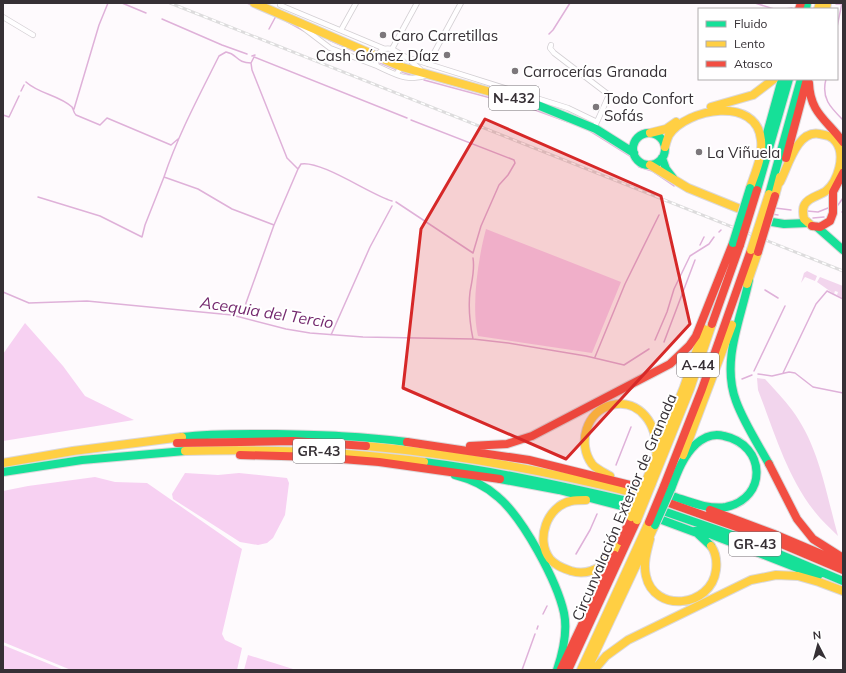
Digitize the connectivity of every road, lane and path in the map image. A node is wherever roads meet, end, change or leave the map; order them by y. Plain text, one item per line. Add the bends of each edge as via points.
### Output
1 (256, 3) edge
2 (280, 3) edge
3 (356, 3) edge
4 (417, 3) edge
5 (461, 3) edge
6 (285, 12) junction
7 (3, 17) edge
8 (292, 19) junction
9 (341, 30) junction
10 (33, 35) dead end
11 (551, 45) dead end
12 (385, 49) junction
13 (392, 49) junction
14 (376, 56) junction
15 (403, 62) junction
16 (428, 64) junction
17 (377, 66) junction
18 (396, 74) junction
19 (429, 75) junction
20 (773, 80) edge
21 (782, 80) edge
22 (789, 80) edge
23 (801, 80) edge
24 (809, 80) edge
25 (809, 80) edge
26 (596, 125) junction
27 (650, 133) junction
28 (613, 140) junction
29 (637, 140) junction
30 (843, 143) edge
31 (665, 147) junction
32 (634, 153) junction
33 (662, 158) junction
34 (758, 162) junction
35 (650, 165) junction
36 (843, 173) edge
37 (675, 180) junction
38 (780, 182) junction
39 (754, 189) junction
40 (772, 195) junction
41 (818, 196) junction
42 (832, 205) junction
43 (740, 209) dead end
44 (803, 210) junction
45 (832, 219) junction
46 (772, 222) dead end
47 (808, 223) junction
48 (784, 224) junction
49 (818, 227) junction
50 (834, 243) junction
51 (736, 244) junction
52 (843, 250) edge
53 (754, 251) junction
54 (725, 268) junction
55 (748, 280) junction
56 (145, 443) junction
57 (423, 443) junction
58 (3, 463) edge
59 (416, 466) junction
60 (651, 469) junction
61 (679, 469) junction
62 (3, 473) edge
63 (624, 483) junction
64 (652, 491) junction
65 (669, 494) junction
66 (604, 501) junction
67 (690, 502) junction
68 (649, 515) junction
69 (634, 518) junction
70 (674, 524) junction
71 (623, 537) junction
72 (650, 539) junction
73 (843, 558) edge
74 (843, 564) edge
75 (843, 570) edge
76 (843, 581) edge
77 (843, 588) edge
78 (843, 591) edge
79 (557, 670) edge
80 (561, 670) edge
81 (568, 670) edge
82 (581, 670) edge
83 (587, 670) edge
84 (594, 670) edge

1 - 6 highway, N-432
2 - 6 street
3 - 9 street
4 - 13 street
5 - 16 street
6 - 8 highway, N-432
6 - 9 street
7 - 10 street
8 - 14 highway, N-432
8 - 17 street via 330,48
9 - 12 street
11 - 26 street via 550,48 554,52 609,95
12 - 13 street
12 - 14 street
13 - 15 street
14 - 15 highway, N-432
14 - 17 street
15 - 16 street
15 - 18 street
15 - 19 highway, N-432
16 - 26 street via 568,108
17 - 18 street
18 - 19 street via 410,80
19 - 26 highway, N-432 via 535,104
20 - 27 highway via 752,97 695,112 666,129
21 - 34 highway
22 - 39 highway, Circunvalación Exterior de Granada / A-44
23 - 40 highway, Circunvalación Exterior de Granada / A-44
24 - 30 highway via 814,110
25 - 38 highway
26 - 28 highway, N-432
27 - 29 highway
27 - 31 highway via 658,136
28 - 29 highway
28 - 32 highway, N-432
29 - 32 highway
31 - 33 highway
31 - 34 highway via 669,135 688,121 712,112 734,110 746,115 757,126 761,138
32 - 35 highway, N-432 via 640,162
33 - 35 highway
33 - 37 highway, N-432
34 - 39 highway
35 - 37 highway, N-432
36 - 42 highway via 834,188
37 - 43 highway, N-432 via 708,197
38 - 40 highway
38 - 41 highway via 794,150 804,138 816,133 829,136 841,149 842,160 830,186
39 - 51 highway, Circunvalación Exterior de Granada / A-44, bridge
40 - 53 highway, Circunvalación Exterior de Granada / A-44, bridge
41 - 42 highway via 827,199
41 - 44 highway via 808,200
42 - 45 highway
44 - 47 highway
44 - 48 highway via 794,220
45 - 49 highway via 825,226
45 - 50 highway
46 - 48 highway
47 - 48 highway
47 - 49 highway
49 - 50 highway
50 - 52 highway
51 - 54 highway
51 - 64 highway, Circunvalación Exterior de Granada / A-44 via 690,389
53 - 55 highway
53 - 65 highway, Circunvalación Exterior de Granada / A-44 via 702,389
54 - 57 highway via 696,336 680,355 653,374 519,441 482,447
54 - 60 highway via 684,387
55 - 61 highway
55 - 73 highway via 730,356 730,374 736,401 797,519 813,539
56 - 57 highway via 191,436 246,434 372,437
56 - 58 highway via 73,451
56 - 63 highway, GR-43 via 286,441 384,446 507,463 637,490
57 - 63 highway via 528,460
59 - 62 highway via 342,459 200,454 139,456
59 - 66 highway via 481,475
59 - 79 highway via 460,476 483,486 502,501 517,520 551,578 561,602 565,636
60 - 63 highway via 657,444 647,416 626,404 602,409 587,425 584,438 586,453 599,471
60 - 64 highway
61 - 65 highway
61 - 67 highway via 696,443 718,434 741,441 755,459 755,481 748,495 741,501 726,507
62 - 66 highway, GR-43 via 58,463 148,453 307,451 370,454 469,466 538,479 631,505
64 - 69 highway, Circunvalación Exterior de Granada / A-44, bridge
65 - 67 highway
65 - 68 highway, Circunvalación Exterior de Granada / A-44, bridge
65 - 75 highway, GR-43 via 730,524
66 - 71 highway via 571,501 557,507 544,526 543,541 547,554 564,569 587,572 607,561
67 - 74 highway via 781,536
68 - 72 highway
68 - 82 highway, Circunvalación Exterior de Granada / A-44
69 - 71 highway
69 - 81 highway, Circunvalación Exterior de Granada / A-44
70 - 72 highway via 702,536 709,542 715,555 717,570 712,585 699,597 690,601 672,602 664,599 651,587 644,565
70 - 76 highway, GR-43 via 664,516 741,538
70 - 77 highway via 760,552
71 - 80 highway
72 - 83 highway
78 - 84 highway via 796,575 767,576 751,580 628,640 606,656

